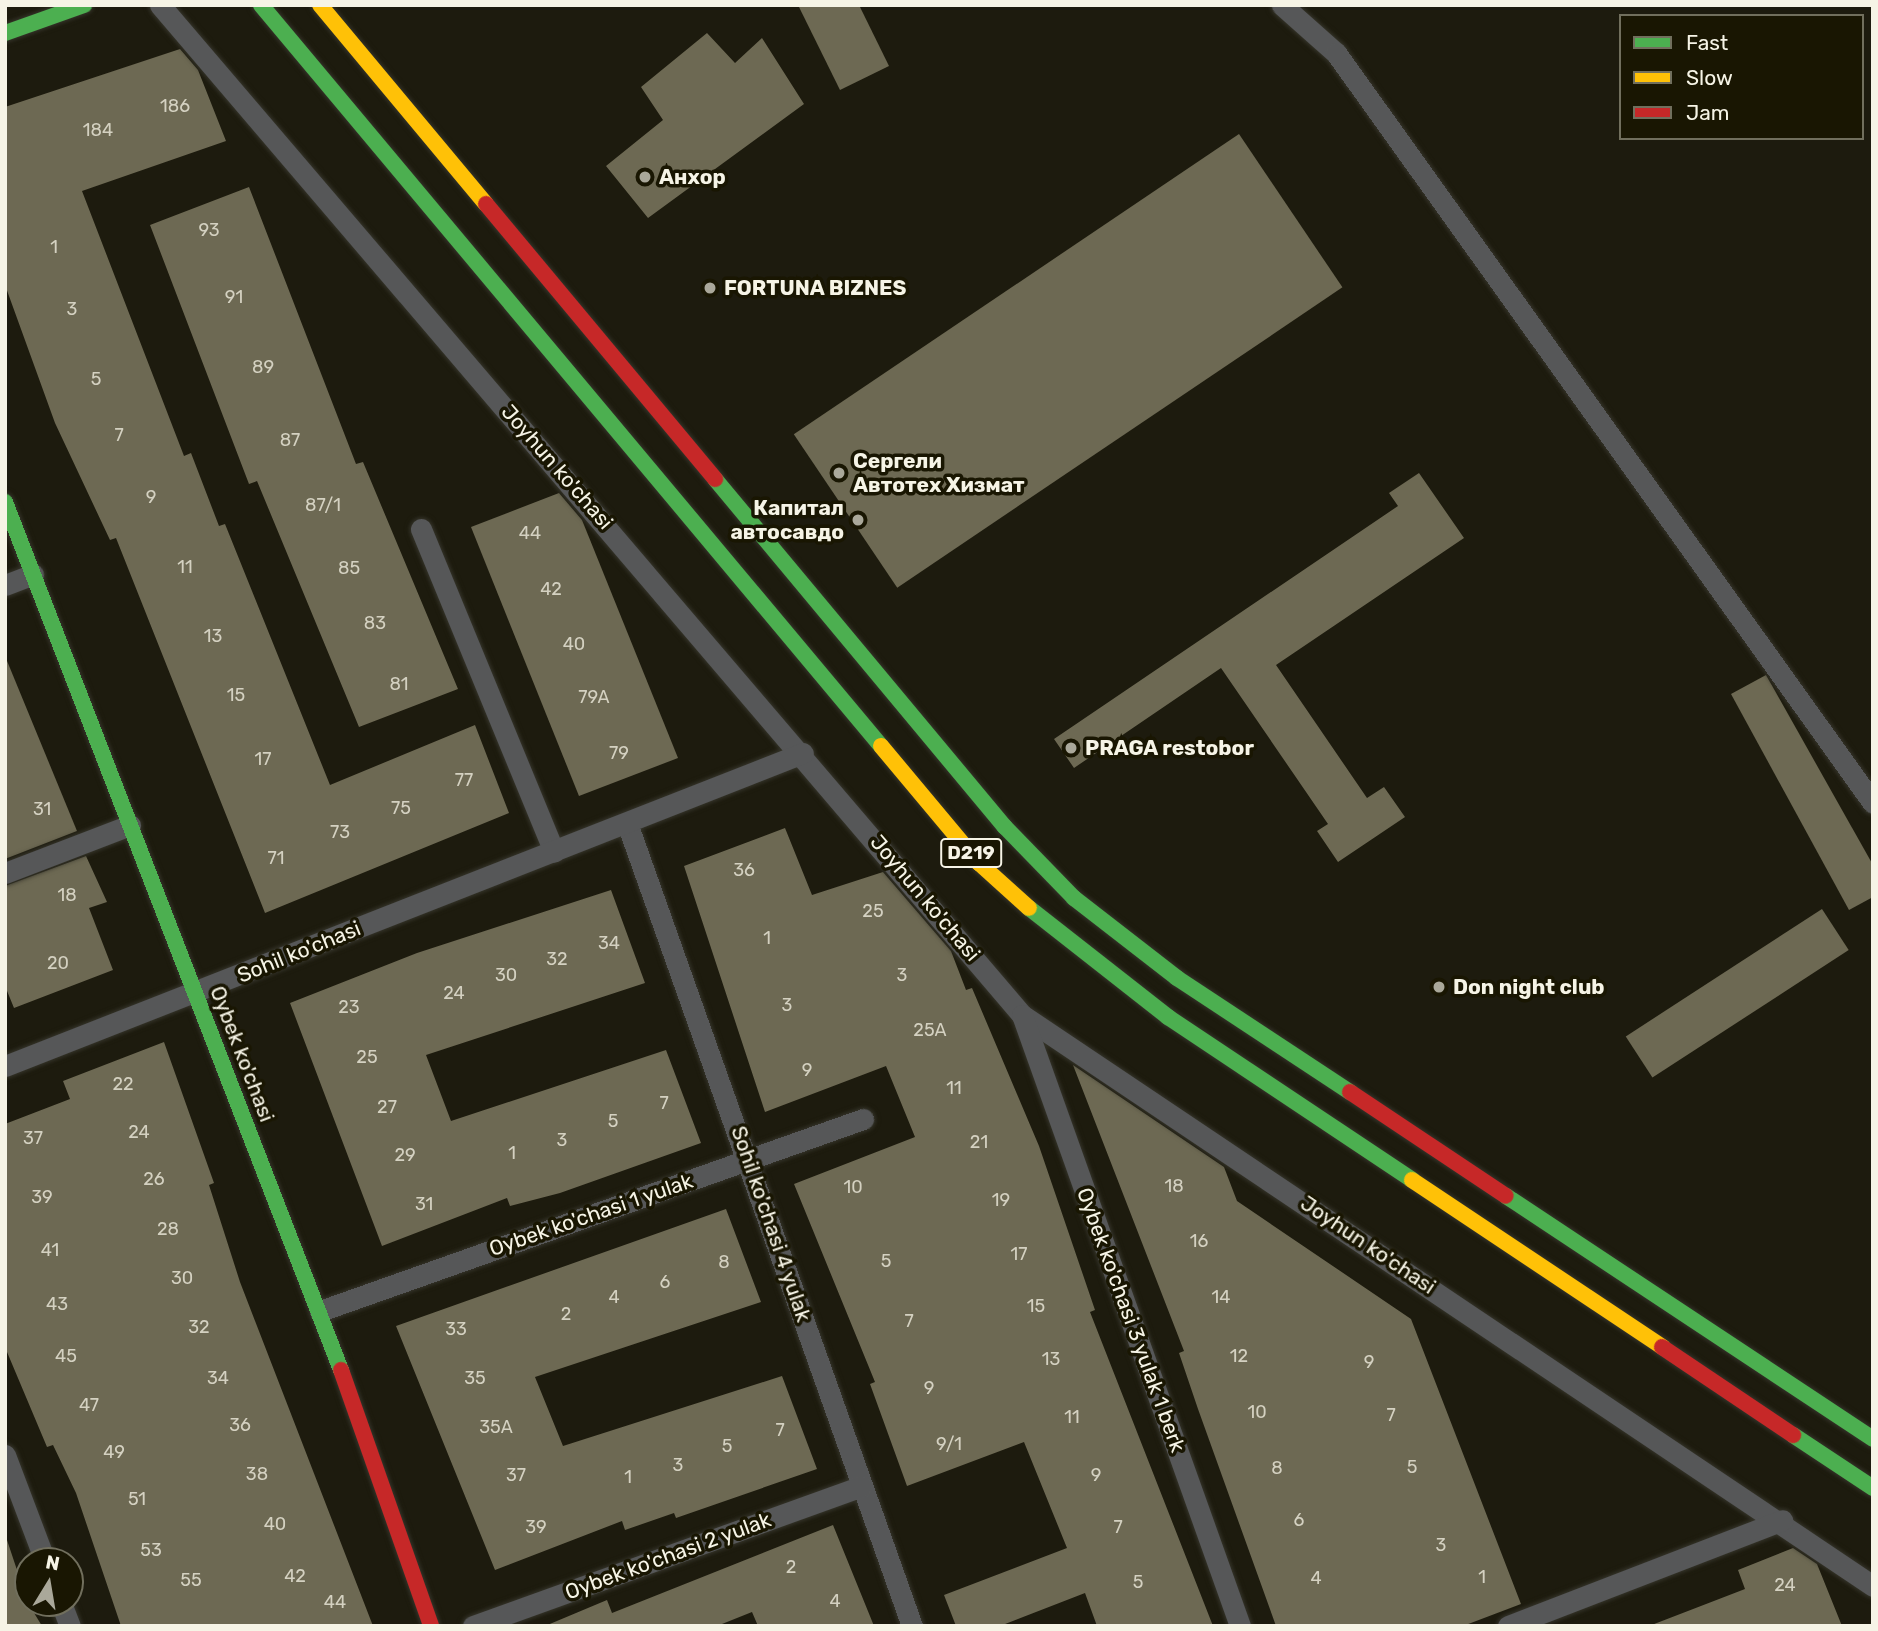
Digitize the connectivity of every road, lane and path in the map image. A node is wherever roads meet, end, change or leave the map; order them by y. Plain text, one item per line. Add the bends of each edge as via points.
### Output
1 (84, 5) edge
2 (160, 5) edge
3 (261, 5) edge
4 (320, 5) edge
5 (1282, 5) edge
6 (5, 33) edge
7 (5, 502) edge
8 (421, 529) dead end
9 (33, 573) junction
10 (5, 584) edge
11 (803, 753) junction
12 (1873, 803) edge
13 (627, 823) junction
14 (130, 825) junction
15 (554, 852) junction
16 (5, 873) edge
17 (196, 993) junction
18 (1023, 1015) junction
19 (5, 1066) edge
20 (863, 1119) dead end
21 (750, 1159) junction
22 (320, 1311) junction
23 (1873, 1439) edge
24 (5, 1455) edge
25 (862, 1486) junction
26 (1873, 1488) edge
27 (1782, 1520) junction
28 (40, 1547) edge
29 (1873, 1586) edge
30 (431, 1626) edge
31 (473, 1626) edge
32 (912, 1626) edge
33 (1240, 1626) edge
34 (1508, 1626) edge

1 - 6 main road
2 - 11 street, Joyhun ko'chasi
3 - 26 main road, D219 via 979,863 1054,931 1168,1017
4 - 23 main road, D219 via 996,816 1074,898 1177,978
5 - 12 street via 1336,53
7 - 9 main road, Oybek ko'chasi
8 - 15 street
9 - 10 street
9 - 14 main road, Oybek ko'chasi
11 - 13 street, Sohil ko'chasi
11 - 18 street, Joyhun ko'chasi
13 - 15 street, Sohil ko'chasi
13 - 21 street, Sohil ko'chasi 4 yulak
14 - 16 street
14 - 17 main road, Oybek ko'chasi
15 - 17 street, Sohil ko'chasi
17 - 19 street, Sohil ko'chasi
17 - 22 main road, Oybek ko'chasi
18 - 27 street, Joyhun ko'chasi
18 - 33 street, Oybek ko'chasi 3 yulak 1 berk
20 - 21 street, Oybek ko'chasi 1 yulak
21 - 22 street, Oybek ko'chasi 1 yulak
21 - 25 street, Sohil ko'chasi 4 yulak
22 - 30 main road, Oybek ko'chasi
24 - 28 street
25 - 31 street, Oybek ko'chasi 2 yulak
25 - 32 street, Sohil ko'chasi 4 yulak
27 - 29 street, Joyhun ko'chasi
27 - 34 street

